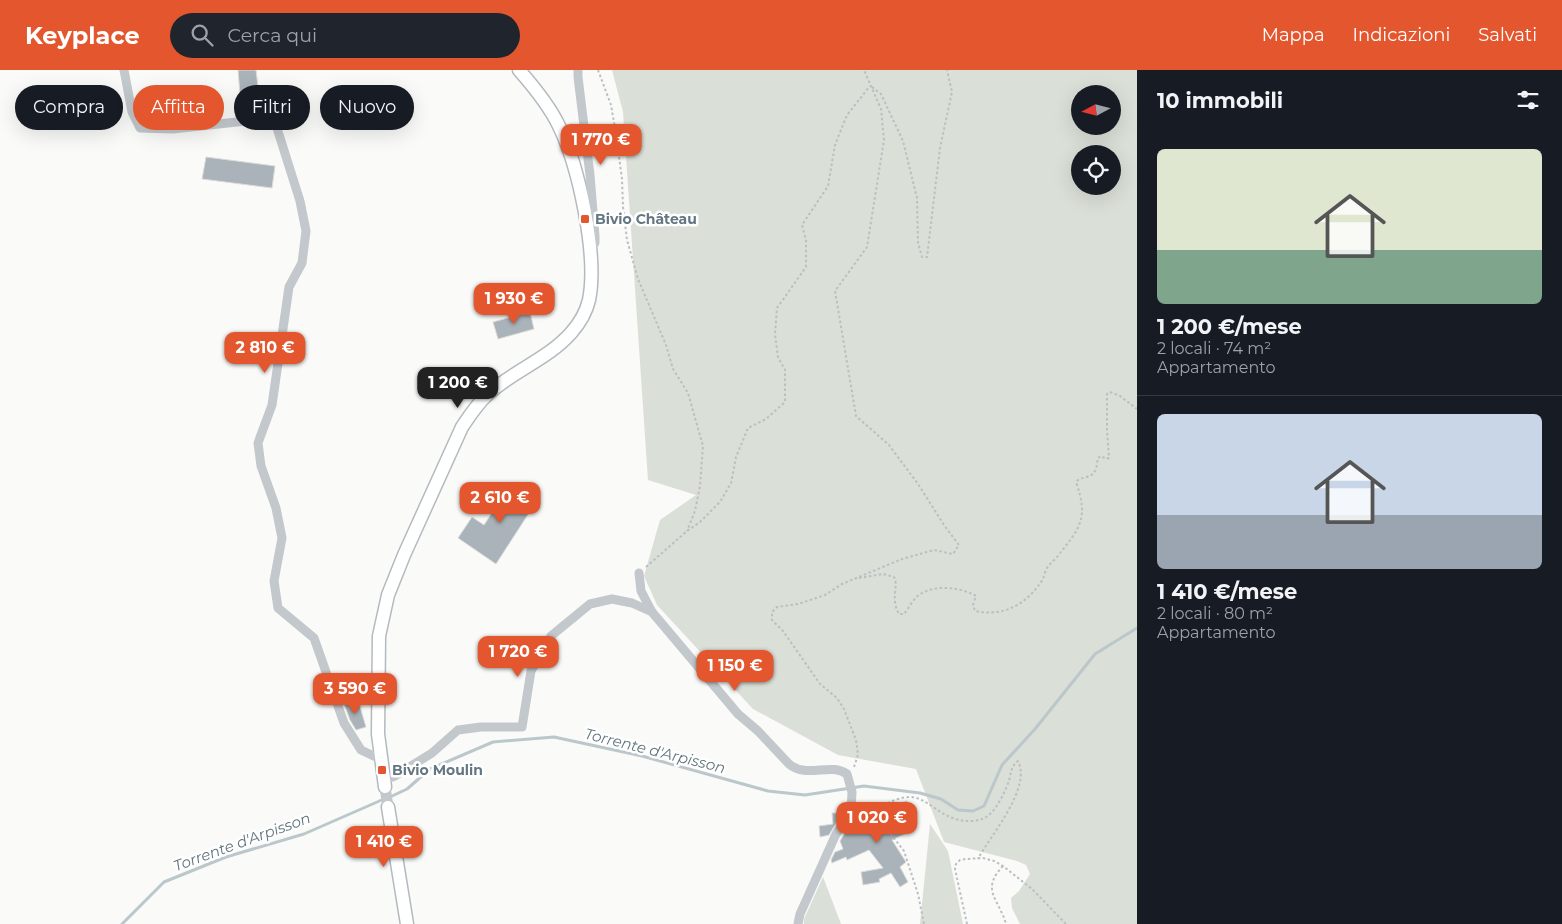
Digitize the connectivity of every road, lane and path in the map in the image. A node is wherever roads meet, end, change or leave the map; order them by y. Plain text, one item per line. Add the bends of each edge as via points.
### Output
1 (124, 70) edge
2 (519, 70) edge
3 (578, 70) edge
4 (598, 70) edge
5 (864, 70) edge
6 (947, 70) edge
7 (870, 86) junction
8 (590, 247) junction
9 (1137, 409) edge
10 (687, 531) junction
11 (639, 573) joint
12 (858, 578) junction
13 (652, 612) junction
14 (380, 759) junction
15 (848, 778) junction
16 (384, 784) junction
17 (388, 807) joint
18 (872, 810) junction
19 (851, 811) junction
20 (978, 859) junction
21 (1003, 866) junction
22 (407, 924) edge
23 (798, 924) edge
24 (924, 924) edge
25 (967, 924) edge
26 (1006, 924) edge
27 (1066, 924) edge

1 - 14 street via 132,112 140,128 172,129 255,120 276,125 306,231 302,262 289,288 272,405 258,443 261,466 276,508 282,538 274,581 278,608 314,638 344,723 361,750
2 - 8 main road via 559,126 575,170
3 - 8 street via 595,236 595,243
4 - 10 path via 611,105 627,240 635,269 673,369 688,393 703,446 700,486
5 - 7 path
6 - 7 path via 952,92 940,148 927,257 922,257 918,243 918,198 903,141 881,94
7 - 10 path via 847,115 835,145 828,186 802,225 806,240 806,267 776,308 775,334 778,358 785,370 785,402 766,419 748,428 736,457 732,483 720,502
7 - 12 path via 881,109 884,140 867,246 834,291 856,416 889,445 959,545 953,554 934,550 902,559
8 - 14 main road via 592,281 580,322 555,348 488,394 474,409 462,427 401,563 388,595 379,636
9 - 12 path via 1120,396 1107,394 1109,458 1098,458 1092,475 1076,482 1082,516 1079,528 1028,598 1013,609 984,613 976,611 973,605 976,596 973,594 933,589 919,595 904,614 899,614 894,604 894,577 883,574
10 - 11 path
11 - 13 street via 641,591
12 - 15 path via 798,604 777,607 772,612 772,620 820,684 837,698 844,709 858,755
13 - 15 street via 738,714 794,769 837,770
13 - 16 street via 612,599 590,604 550,636 531,671 522,726 458,730 432,753
14 - 16 main road
15 - 19 street via 852,792
16 - 17 street
17 - 22 main road
18 - 19 path
18 - 20 path via 908,797 917,798 953,819 982,819 991,814 1018,761 1020,782 1015,796
18 - 24 path via 904,851
19 - 23 street via 836,834
20 - 21 path
20 - 25 path via 960,860 955,869
21 - 26 path via 992,880 991,887
21 - 27 path via 1038,894

